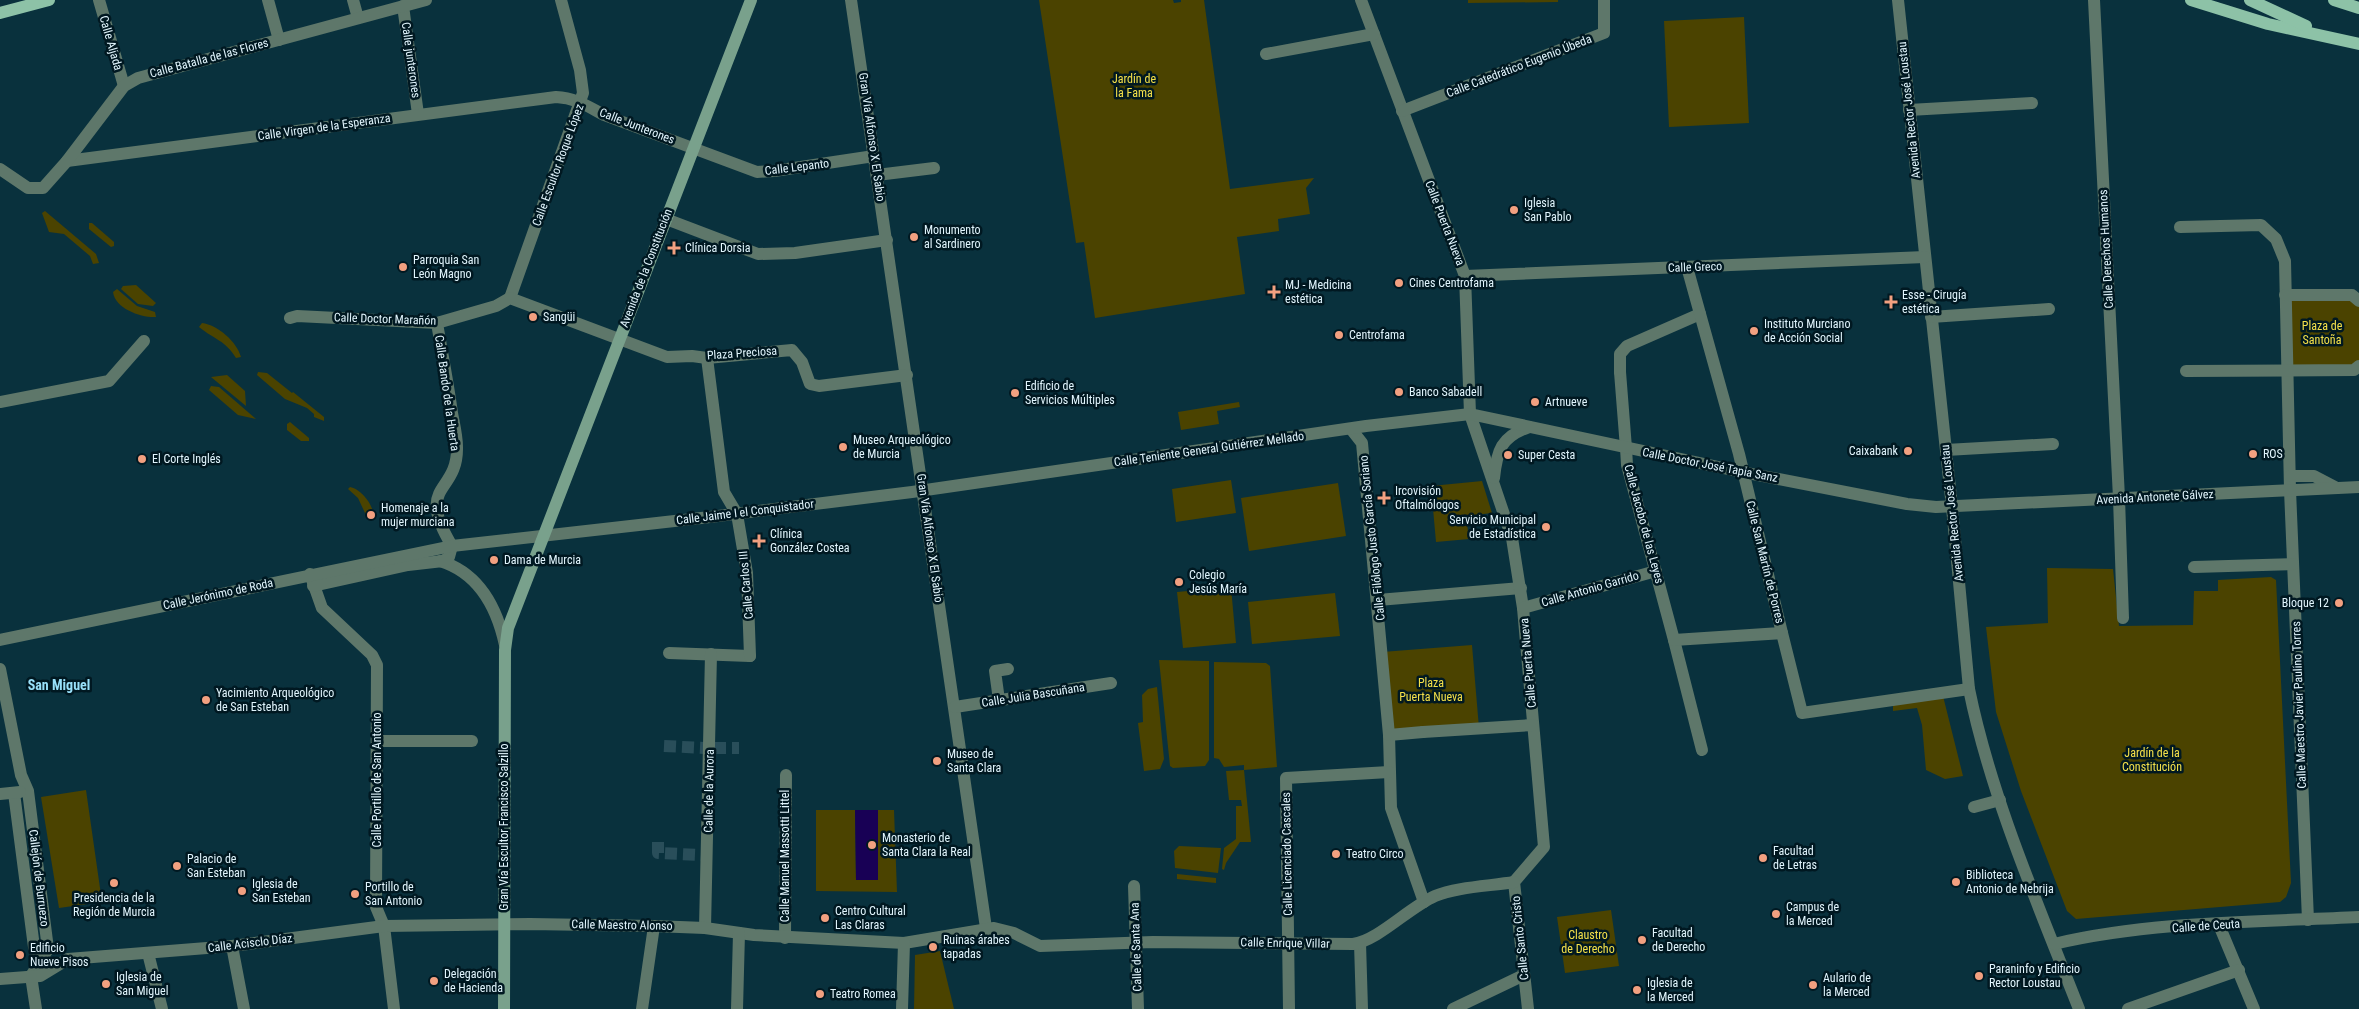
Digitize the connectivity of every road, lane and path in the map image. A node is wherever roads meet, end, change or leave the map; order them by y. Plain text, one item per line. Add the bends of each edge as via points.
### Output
1 (49, 0) edge
2 (99, 0) edge
3 (268, 0) edge
4 (353, 0) edge
5 (426, 0) edge
6 (561, 0) edge
7 (751, 0) edge
8 (851, 0) edge
9 (1361, 0) edge
10 (1604, 0) edge
11 (1898, 0) edge
12 (2094, 0) edge
13 (2191, 0) edge
14 (2250, 0) edge
15 (2334, 0) edge
16 (2357, 5) edge
17 (403, 6) junction
18 (0, 13) edge
19 (358, 18) junction
20 (1374, 34) junction
21 (279, 40) junction
22 (2346, 40) junction
23 (2359, 44) edge
24 (1266, 54) dead end
25 (124, 86) junction
26 (582, 102) junction
27 (2032, 103) dead end
28 (1909, 110) junction
29 (1402, 111) junction
30 (418, 114) junction
31 (693, 148) junction
32 (874, 156) junction
33 (67, 161) junction
34 (0, 168) edge
35 (934, 168) dead end
36 (877, 175) junction
37 (666, 219) junction
38 (2180, 227) dead end
39 (887, 240) junction
40 (1925, 257) junction
41 (1687, 267) junction
42 (1465, 276) junction
43 (2285, 296) junction
44 (510, 298) junction
45 (2359, 302) edge
46 (2050, 309) dead end
47 (1700, 314) junction
48 (1931, 317) junction
49 (290, 318) dead end
50 (437, 322) junction
51 (618, 339) junction
52 (144, 340) dead end
53 (707, 358) junction
54 (2359, 366) edge
55 (2287, 370) junction
56 (2186, 371) dead end
57 (907, 375) junction
58 (0, 402) edge
59 (1470, 414) junction
60 (1529, 426) junction
61 (1351, 429) junction
62 (2053, 444) dead end
63 (1626, 448) junction
64 (1946, 450) junction
65 (1742, 472) junction
66 (2290, 476) junction
67 (1494, 482) junction
68 (948, 487) joint
69 (2359, 487) edge
70 (2336, 488) junction
71 (924, 490) junction
72 (2290, 490) junction
73 (2119, 498) junction
74 (1952, 506) junction
75 (737, 514) junction
76 (542, 536) junction
77 (452, 546) junction
78 (438, 555) junction
79 (2293, 564) junction
80 (2194, 567) dead end
81 (1656, 571) junction
82 (312, 580) junction
83 (1520, 588) junction
84 (1378, 600) junction
85 (1523, 608) junction
86 (2123, 618) dead end
87 (1782, 633) junction
88 (0, 640) edge
89 (1674, 640) junction
90 (505, 646) junction
91 (669, 653) dead end
92 (711, 654) junction
93 (0, 669) edge
94 (1008, 669) dead end
95 (1111, 683) dead end
96 (1969, 690) junction
97 (999, 700) junction
98 (955, 707) junction
99 (1533, 725) junction
100 (1389, 735) junction
101 (377, 740) junction
102 (472, 741) dead end
103 (1702, 750) dead end
104 (1389, 772) junction
105 (786, 775) dead end
106 (28, 791) junction
107 (14, 793) junction
108 (0, 794) edge
109 (2000, 800) junction
110 (1974, 807) dead end
111 (1544, 847) joint
112 (1514, 882) junction
113 (1134, 886) dead end
114 (1424, 902) junction
115 (2359, 917) edge
116 (2308, 920) junction
117 (504, 924) junction
118 (2219, 925) junction
119 (384, 926) junction
120 (654, 926) junction
121 (705, 928) junction
122 (986, 928) junction
123 (739, 933) junction
124 (784, 938) junction
125 (1137, 942) junction
126 (904, 943) junction
127 (1289, 943) junction
128 (1360, 943) junction
129 (2054, 944) junction
130 (232, 946) junction
131 (148, 953) junction
132 (40, 962) junction
133 (2239, 970) junction
134 (1524, 975) junction
135 (31, 976) junction
136 (0, 980) edge
137 (36, 1009) edge
138 (162, 1009) edge
139 (244, 1009) edge
140 (394, 1009) edge
141 (504, 1009) edge
142 (642, 1009) edge
143 (737, 1009) edge
144 (902, 1009) edge
145 (1138, 1009) edge
146 (1289, 1009) edge
147 (1362, 1009) edge
148 (1453, 1009) edge
149 (1528, 1009) edge
150 (2080, 1009) edge
151 (2128, 1009) edge
152 (2254, 1009) edge

1 - 18 main road
2 - 25 street, Calle Aljada
3 - 21 street
4 - 19 street
5 - 17 street, Calle Batalla de las Flores
6 - 26 street, Calle Escultor Roque López via 583,83
7 - 31 main road, Avenida de la Constitución
8 - 32 street, Gran Vía Alfonso X El Sabio
9 - 20 street, Calle Puerta Nueva
10 - 29 street, Calle Catedrático Eugenio Úbeda via 1604,33
11 - 28 street, Avenida Rector José Loustau
12 - 73 street, Calle Derechos Humanos
13 - 22 main road via 2268,24
14 - 22 main road via 2291,20
15 - 16 main road
17 - 19 street, Calle Batalla de las Flores
17 - 30 street, Calle junterones
19 - 21 street, Calle Batalla de las Flores
20 - 24 street
20 - 29 street, Calle Puerta Nueva
21 - 25 street, Calle Batalla de las Flores via 138,78
22 - 23 main road
25 - 33 street, Calle Batalla de las Flores
26 - 30 street, Calle Virgen de la Esperanza via 556,97
26 - 31 street, Calle Junterones via 604,115
26 - 44 street, Calle Escultor Roque López
27 - 28 street
28 - 40 street, Avenida Rector José Loustau
29 - 42 street, Calle Puerta Nueva
30 - 33 street, Calle Virgen de la Esperanza
31 - 32 street, Calle Lepanto via 762,172
31 - 37 main road, Avenida de la Constitución
32 - 36 street, Gran Vía Alfonso X El Sabio
33 - 34 street, Calle Batalla de las Flores via 48,185 34,190
35 - 36 street
36 - 39 street, Gran Vía Alfonso X El Sabio
37 - 39 street via 758,254 795,253
37 - 51 main road, Avenida de la Constitución
38 - 43 street via 2261,225 2276,240 2285,261
39 - 57 street, Gran Vía Alfonso X El Sabio
40 - 41 street, Calle Greco
40 - 48 street, Avenida Rector José Loustau
41 - 42 street, Calle Greco
41 - 47 street, Calle San Martín de Porres
42 - 59 street, Calle Puerta Nueva
43 - 45 street via 2352,295
43 - 55 street
44 - 50 street, Calle Doctor Marañón via 496,306
44 - 51 street
46 - 48 street
47 - 63 street, Calle Jacobo de las Leyes via 1627,346 1620,354
47 - 65 street, Calle San Martín de Porres
48 - 64 street, Avenida Rector José Loustau
49 - 50 street, Calle Doctor Marañón
50 - 77 street, Calle Bando de la Huerta via 457,450 452,472 437,494 436,508
51 - 53 street, Plaza Preciosa via 663,357
51 - 76 main road, Avenida de la Constitución
52 - 58 street via 109,381
53 - 57 street, Plaza Preciosa via 792,350 802,362 810,384 819,386
53 - 75 street via 724,492
54 - 55 street via 2354,370
55 - 56 street
55 - 66 street
57 - 71 street, Gran Vía Alfonso X El Sabio
59 - 60 street, Calle Doctor José Tapia Sanz
59 - 61 street, Calle Teniente General Gutiérrez Mellado
59 - 67 street, Calle Puerta Nueva
60 - 63 street, Calle Doctor José Tapia Sanz
60 - 67 street, Calle Puerta Nueva via 1508,437 1500,448
61 - 68 street, Calle Teniente General Gutiérrez Mellado
61 - 84 street, Calle Filólogo Justo García Soriano via 1362,443
62 - 64 street
63 - 65 street, Calle Doctor José Tapia Sanz
63 - 81 street, Calle Jacobo de las Leyes via 1627,465
64 - 74 street, Avenida Rector José Loustau
65 - 74 street, Calle Doctor José Tapia Sanz via 1907,504
65 - 87 street, Calle San Martín de Porres
66 - 70 street via 2314,476
66 - 72 street
67 - 83 street, Calle Puerta Nueva via 1512,538
68 - 71 street, Calle Jaime I el Conquistador
69 - 70 street, Avenida Antonete Gálvez
70 - 72 street, Avenida Antonete Gálvez
71 - 75 street, Calle Jaime I el Conquistador
71 - 98 street, Gran Vía Alfonso X El Sabio
72 - 73 street, Avenida Antonete Gálvez
72 - 79 street, Calle Maestro Javier Paulino Torres
73 - 74 street, Avenida Antonete Gálvez
73 - 86 street, Calle Derechos Humanos
74 - 96 street, Avenida Rector José Loustau
75 - 76 street, Calle Jaime I el Conquistador
75 - 92 street, Calle Carlos III via 749,588 750,656
76 - 77 street, Calle Jaime I el Conquistador
76 - 90 main road, Avenida de la Constitución via 515,605
77 - 78 street, Calle Jerónimo de Roda
78 - 82 street, Calle Jerónimo de Roda via 408,565
78 - 90 street via 483,591 494,610
79 - 80 street
79 - 116 street, Calle Maestro Javier Paulino Torres
81 - 85 street, Calle Antonio Garrido
81 - 89 street, Calle Jacobo de las Leyes
82 - 88 street, Calle Jerónimo de Roda
82 - 101 street, Calle Portillo de San Antonio via 322,608 375,659
83 - 84 street
83 - 85 street, Calle Puerta Nueva
84 - 100 street, Calle Filólogo Justo García Soriano
85 - 99 street, Calle Puerta Nueva
87 - 89 street
87 - 96 street, Calle San Martín de Porres via 1802,713
89 - 103 street, Calle Jacobo de las Leyes
90 - 117 main road, Gran Vía Escultor Francisco Salzillo
91 - 92 street
92 - 121 street, Calle de la Aurora
93 - 106 street, Callejón de Burruezo via 21,775
94 - 97 street via 996,671
95 - 97 street, Calle Julia Bascuñana
96 - 109 street, Avenida Rector José Loustau via 1974,718
97 - 98 street, Calle Julia Bascuñana
98 - 122 street, Gran Vía Alfonso X El Sabio
99 - 100 street
99 - 111 street, Calle Puerta Nueva
100 - 104 street
101 - 102 street
101 - 119 street, Calle Portillo de San Antonio via 376,907
104 - 114 street via 1391,808
104 - 127 street, Calle Licenciado Cascales via 1286,778
105 - 124 street, Calle Manuel Massotti Littel
106 - 107 street
106 - 132 street, Callejón de Burruezo via 48,949
107 - 108 street
107 - 132 street, Callejón de Burruezo via 34,947
109 - 110 street
109 - 129 street, Avenida Rector José Loustau
111 - 112 street, Calle Santo Cristo
112 - 114 street via 1440,894
112 - 134 street, Calle Santo Cristo
113 - 125 street, Calle de Santa Ana
114 - 128 street
115 - 116 street, Calle de Ceuta
116 - 118 street, Calle de Ceuta
117 - 119 street, Calle Acisclo Díaz
117 - 120 street, Calle Maestro Alonso
117 - 141 main road, Gran Vía Escultor Francisco Salzillo
118 - 129 street, Calle de Ceuta via 2099,935
118 - 133 street
119 - 130 street, Calle Acisclo Díaz
119 - 140 street, Calle Portillo de San Antonio
120 - 121 street, Calle Maestro Alonso
120 - 142 street
121 - 123 street, Calle Maestro Alonso
122 - 125 street, Calle Enrique Villar via 1001,929 1040,946
122 - 126 street, Calle Maestro Alonso
123 - 124 street, Calle Maestro Alonso
123 - 143 street
124 - 126 street, Calle Maestro Alonso
125 - 127 street, Calle Enrique Villar
125 - 145 street, Calle de Santa Ana
126 - 144 street
127 - 128 street, Calle Enrique Villar
127 - 146 street
128 - 147 street
129 - 150 street, Avenida Rector José Loustau
130 - 131 street, Calle Acisclo Díaz
130 - 139 street
131 - 135 street, Calle Acisclo Díaz via 68,959 40,976
131 - 138 street
132 - 135 street, Callejón de Burruezo
133 - 151 street
133 - 152 street
134 - 148 street
134 - 149 street, Calle Santo Cristo
135 - 136 street, Calle Acisclo Díaz
135 - 137 street

